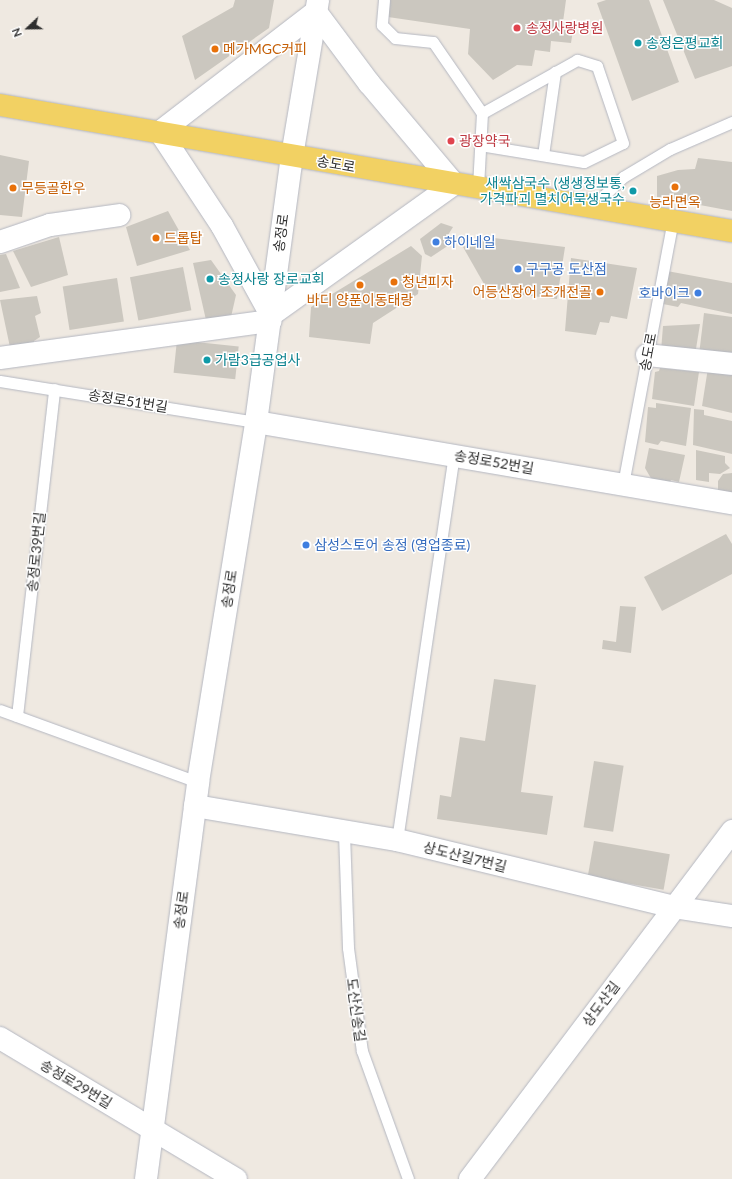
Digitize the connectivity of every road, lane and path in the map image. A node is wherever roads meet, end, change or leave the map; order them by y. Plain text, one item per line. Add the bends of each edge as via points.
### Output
1 (384, 0) edge
2 (317, 6) edge
3 (556, 72) junction
4 (0, 105) edge
5 (482, 113) junction
6 (732, 122) edge
7 (160, 132) junction
8 (480, 145) junction
9 (542, 155) junction
10 (292, 156) junction
11 (454, 184) junction
12 (478, 188) junction
13 (592, 207) junction
14 (119, 215) dead end
15 (673, 220) junction
16 (732, 230) edge
17 (0, 242) edge
18 (270, 318) junction
19 (647, 355) junction
20 (0, 358) edge
21 (732, 364) edge
22 (0, 381) edge
23 (54, 389) junction
24 (256, 422) junction
25 (454, 455) junction
26 (623, 484) junction
27 (732, 502) edge
28 (0, 710) edge
29 (17, 716) junction
30 (198, 782) junction
31 (195, 806) junction
32 (732, 830) edge
33 (344, 833) junction
34 (397, 840) junction
35 (674, 907) junction
36 (732, 916) edge
37 (0, 1038) edge
38 (152, 1130) junction
39 (146, 1179) edge
40 (236, 1179) edge
41 (408, 1179) edge
42 (470, 1179) edge

1 - 5 lane via 382,25 395,38 433,42
2 - 7 street
2 - 10 street, 송정로
2 - 11 street via 369,83
3 - 5 lane
3 - 9 lane
3 - 9 lane via 577,60 597,66 623,143 584,162
4 - 7 main road, 송도로
5 - 8 lane
6 - 13 lane via 670,149 623,177
7 - 10 main road, 송도로
7 - 18 street via 222,226
8 - 9 lane
8 - 12 lane
10 - 11 main road, 송도로
10 - 18 street, 송정로
11 - 12 main road, 송도로
11 - 18 street
12 - 13 main road, 송도로
13 - 15 main road, 송도로
14 - 17 street via 50,225
15 - 16 main road, 송도로
15 - 19 lane, 송도로
18 - 20 street
18 - 24 street, 송정로
19 - 21 street
19 - 26 lane, 송도로
22 - 23 lane, 송정로51번길
23 - 24 lane, 송정로51번길
23 - 29 lane, 송정로39번길
24 - 25 street, 송정로52번길
24 - 30 street, 송정로
25 - 26 street, 송정로52번길
25 - 34 lane
26 - 27 street, 송정로52번길
28 - 29 lane
29 - 30 lane
30 - 31 street, 송정로
31 - 33 street, 상도산길7번길
31 - 38 street, 송정로
32 - 35 street, 상도산길
33 - 34 street, 상도산길7번길
33 - 41 lane, 도산신송길 via 348,948 362,1051
34 - 35 street, 상도산길7번길
35 - 36 street, 상도산길7번길
35 - 42 street, 상도산길
37 - 38 street, 송정로29번길
38 - 39 street, 송정로
38 - 40 street, 송정로29번길

